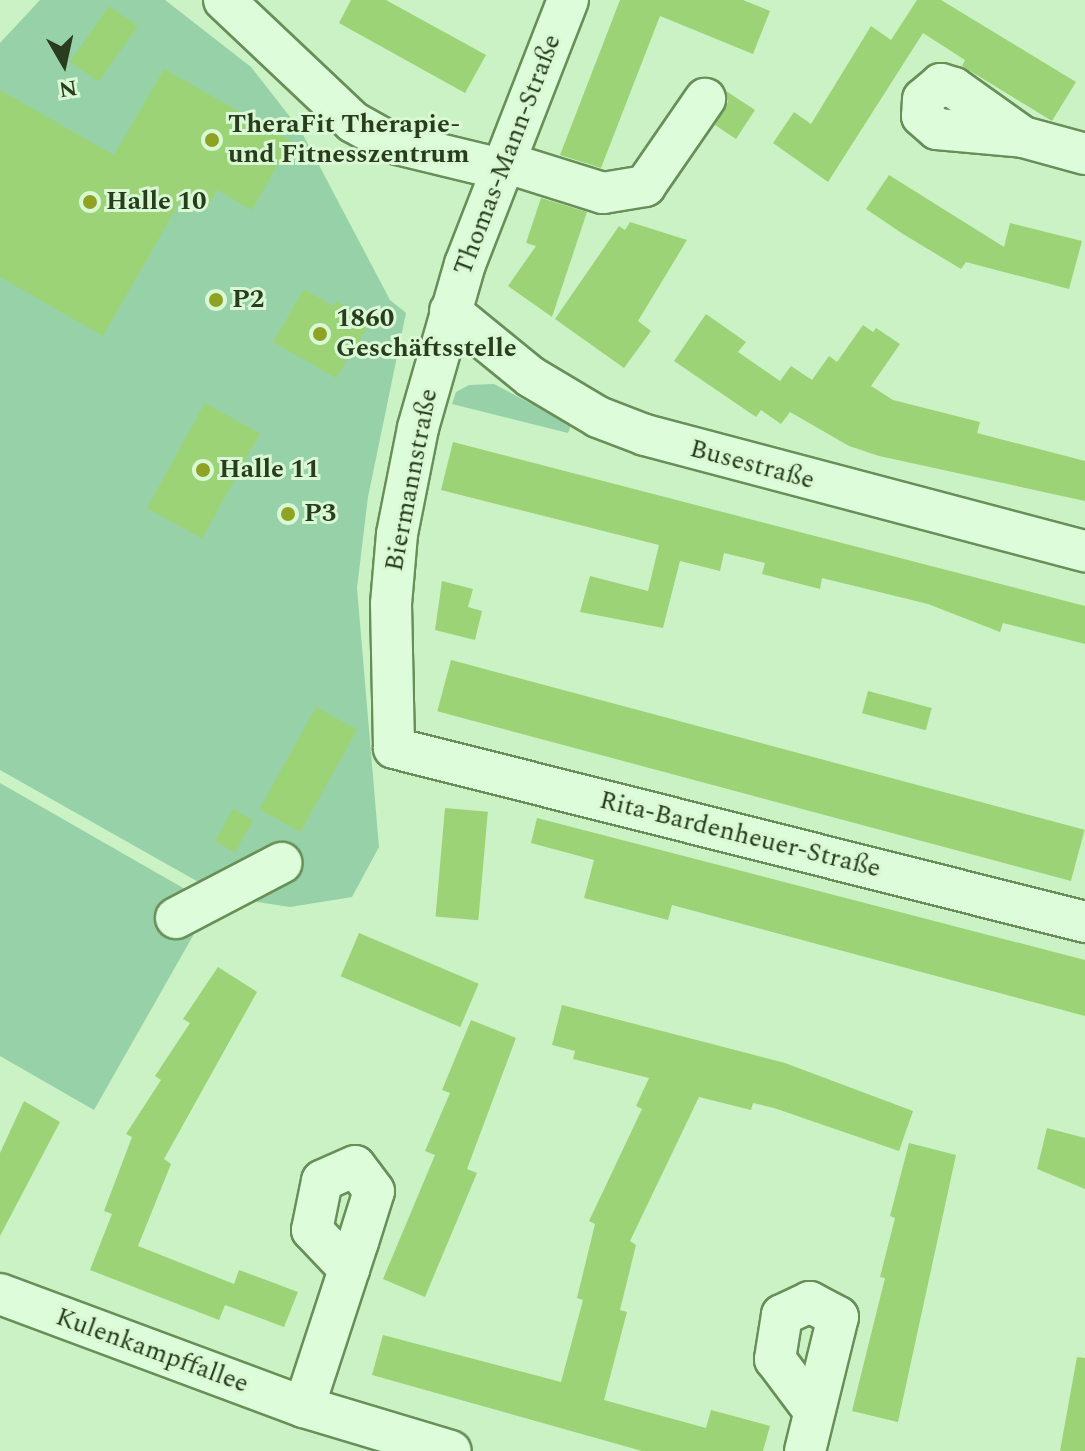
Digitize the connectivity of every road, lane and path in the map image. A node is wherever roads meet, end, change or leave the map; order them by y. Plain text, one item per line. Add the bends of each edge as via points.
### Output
1 (224, 0) edge
2 (568, 0) edge
3 (705, 99) dead end
4 (1023, 137) dead end
5 (1085, 154) edge
6 (503, 166) junction
7 (450, 311) junction
8 (1085, 551) edge
9 (394, 748) joint
10 (281, 863) dead end
11 (176, 918) dead end
12 (1085, 922) edge
13 (349, 1269) dead end
14 (0, 1294) edge
15 (304, 1407) junction
16 (814, 1411) dead end
17 (357, 1438) edge
18 (451, 1451) edge
19 (805, 1451) edge

1 - 6 street via 353,122 389,142
2 - 6 street, Thomas-Mann-Straße
3 - 6 street via 645,186 603,193
4 - 5 street
6 - 7 street, Thomas-Mann-Straße
7 - 8 street, Busestraße via 531,377 598,417 645,435
7 - 9 street, Biermannstraße via 397,534
9 - 12 street, Rita-Bardenheuer-Straße
10 - 11 street
13 - 15 street
14 - 15 street, Kulenkampffallee
15 - 17 street, Kulenkampffallee
16 - 19 street
17 - 18 street, Kulenkampffallee

